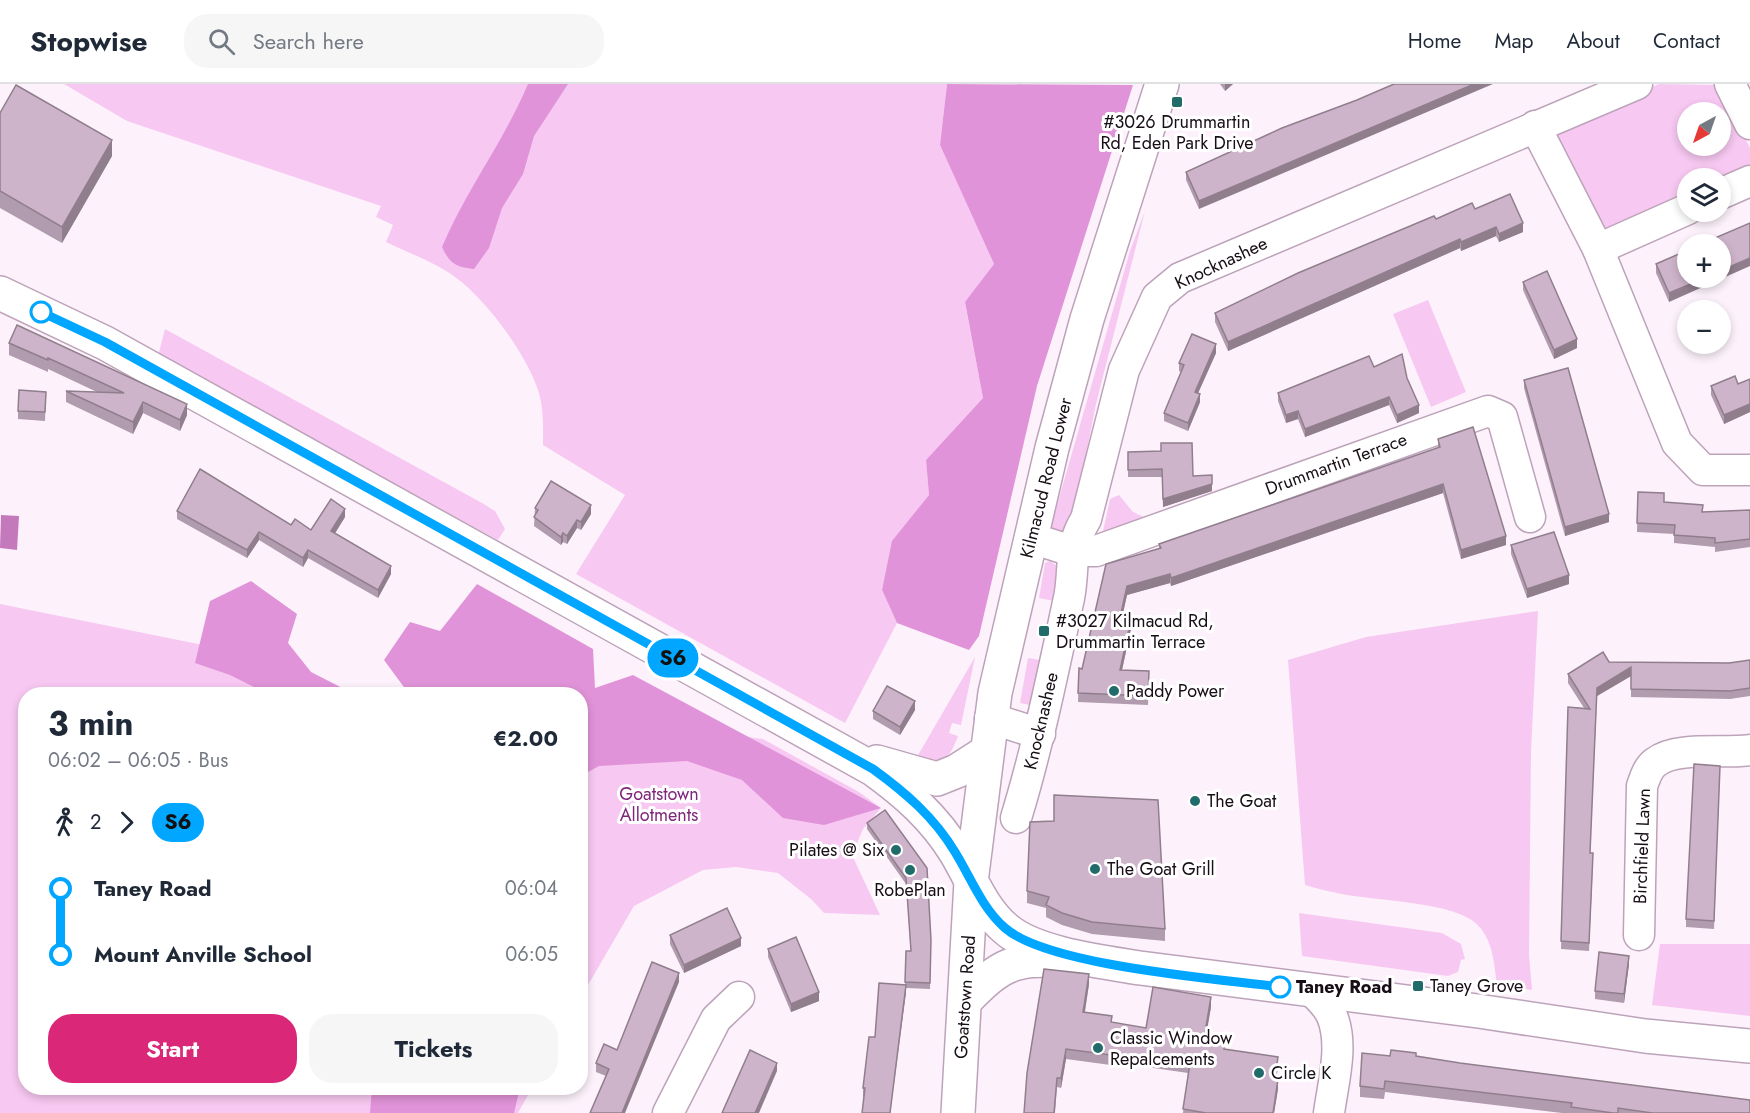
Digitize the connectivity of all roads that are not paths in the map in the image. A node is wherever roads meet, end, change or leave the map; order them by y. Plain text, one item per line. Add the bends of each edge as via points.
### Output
1 (1162, 84) edge
2 (1637, 84) edge
3 (1730, 84) edge
4 (1750, 124) edge
5 (1534, 126) junction
6 (1750, 181) edge
7 (1731, 189) edge
8 (1677, 214) edge
9 (1599, 249) junction
10 (0, 293) edge
11 (1750, 470) edge
12 (1530, 517) dead end
13 (1031, 538) junction
14 (1072, 551) junction
15 (990, 718) junction
16 (1040, 734) junction
17 (1750, 750) edge
18 (985, 753) junction
19 (849, 755) junction
20 (1016, 818) dead end
21 (971, 882) junction
22 (1639, 935) dead end
23 (1094, 961) junction
24 (1311, 991) junction
25 (739, 998) dead end
26 (966, 1000) junction
27 (1750, 1046) edge
28 (668, 1113) edge
29 (958, 1113) edge
30 (1329, 1113) edge

1 - 13 main road, Kilmacud Road Lower via 1087,320
2 - 5 street, Knocknashee
3 - 4 street
5 - 9 street
5 - 14 street, Knocknashee via 1180,278 1157,297 1124,370 1086,519
6 - 7 street
8 - 9 street
9 - 11 street via 1677,443 1703,470
10 - 19 main road via 105,342
12 - 14 street, Drummartin Terrace via 1502,417 1488,411 1095,551
13 - 14 street
13 - 15 main road, Kilmacud Road Lower
14 - 16 street, Knocknashee via 1071,589
15 - 16 street
15 - 18 main road, Kilmacud Road Lower
16 - 20 street, Knocknashee
17 - 22 street, Birchfield Lawn via 1679,754 1656,761 1648,771 1641,786
18 - 19 main road via 957,771 937,778
18 - 21 main road, Kilmacud Road Lower
19 - 21 main road via 901,789 927,814 946,837
21 - 23 main road via 996,917 1014,934
21 - 26 main road, Goatstown Road
23 - 24 main road
23 - 26 main road via 1011,963 988,978
24 - 27 main road via 1645,1036
24 - 30 street via 1333,1018 1337,1056
25 - 28 street via 716,1019
26 - 29 main road, Goatstown Road

